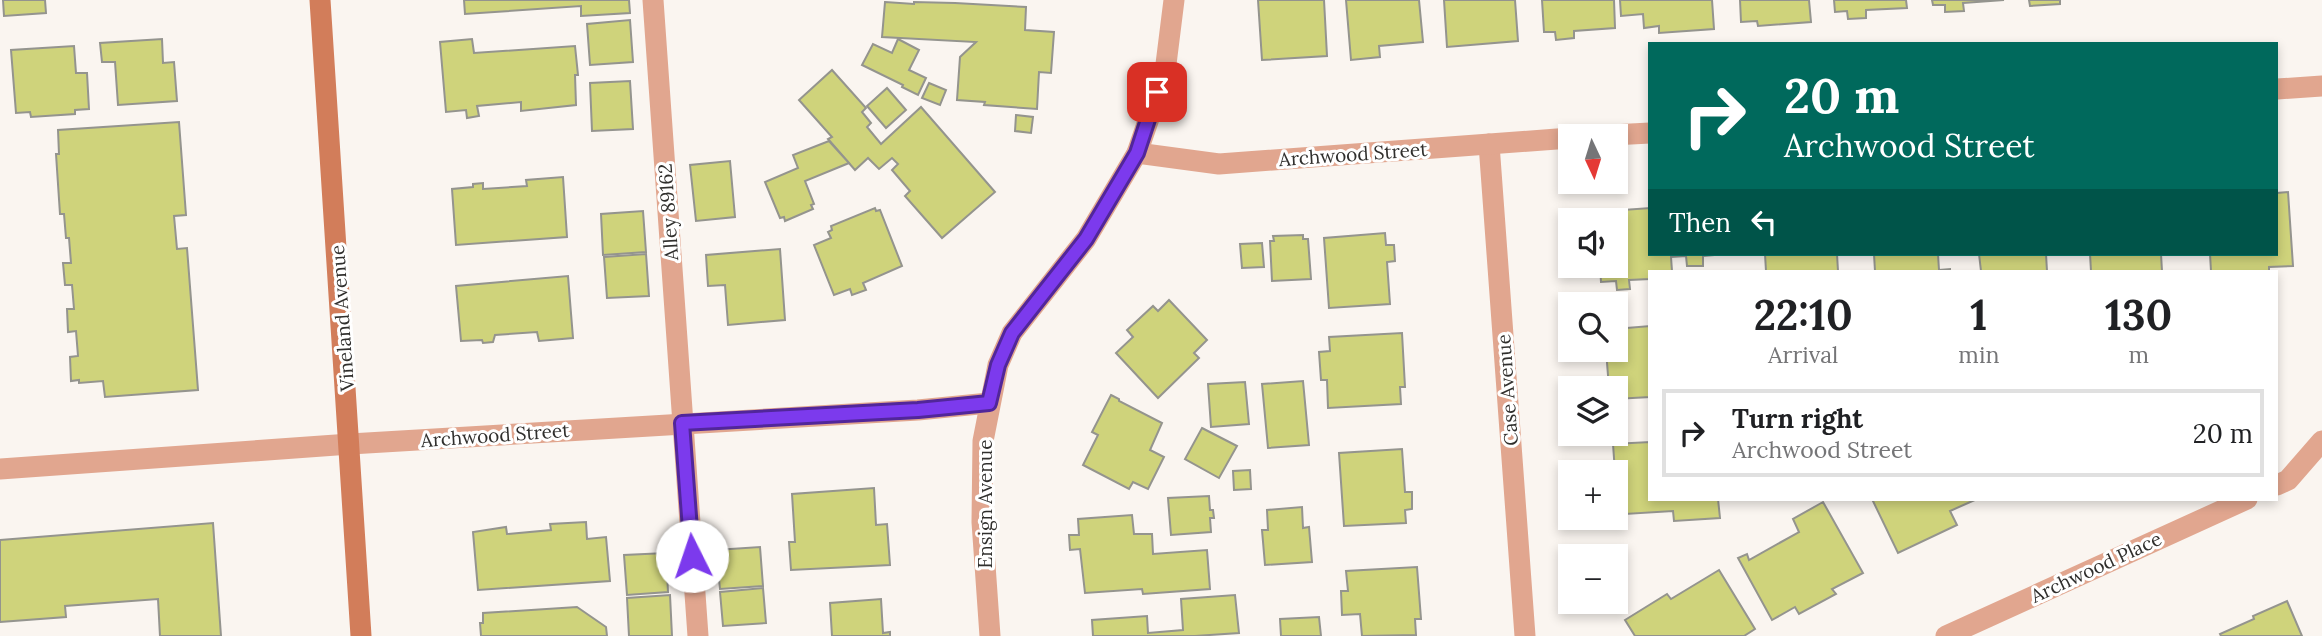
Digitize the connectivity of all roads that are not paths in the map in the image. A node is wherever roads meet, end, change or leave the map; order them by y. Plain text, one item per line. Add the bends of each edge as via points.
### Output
1 (320, 0) edge
2 (653, 0) edge
3 (1174, 0) edge
4 (2322, 86) edge
5 (2278, 89) edge
6 (1648, 133) edge
7 (1628, 134) edge
8 (1558, 139) edge
9 (1489, 144) junction
10 (1137, 153) junction
11 (989, 403) junction
12 (682, 423) junction
13 (2322, 441) edge
14 (350, 444) junction
15 (0, 469) edge
16 (2278, 485) edge
17 (2243, 501) edge
18 (361, 636) edge
19 (698, 636) edge
20 (990, 636) edge
21 (1525, 636) edge
22 (1946, 636) edge

1 - 14 main road, Vineland Avenue
2 - 12 street, Alley 89162
3 - 10 street, Ensign Avenue via 1164,72
4 - 5 street
6 - 7 street
8 - 9 street, Archwood Street
9 - 10 street, Archwood Street via 1219,164
9 - 21 street, Case Avenue
10 - 11 street, Ensign Avenue via 1086,239 1012,333
11 - 12 street, Archwood Street
11 - 20 street, Ensign Avenue via 982,441 982,522
12 - 14 street, Archwood Street
12 - 19 street, Alley 89162
13 - 16 street via 2288,480
14 - 15 street, Archwood Street
14 - 18 main road, Vineland Avenue
17 - 22 street, Archwood Place

